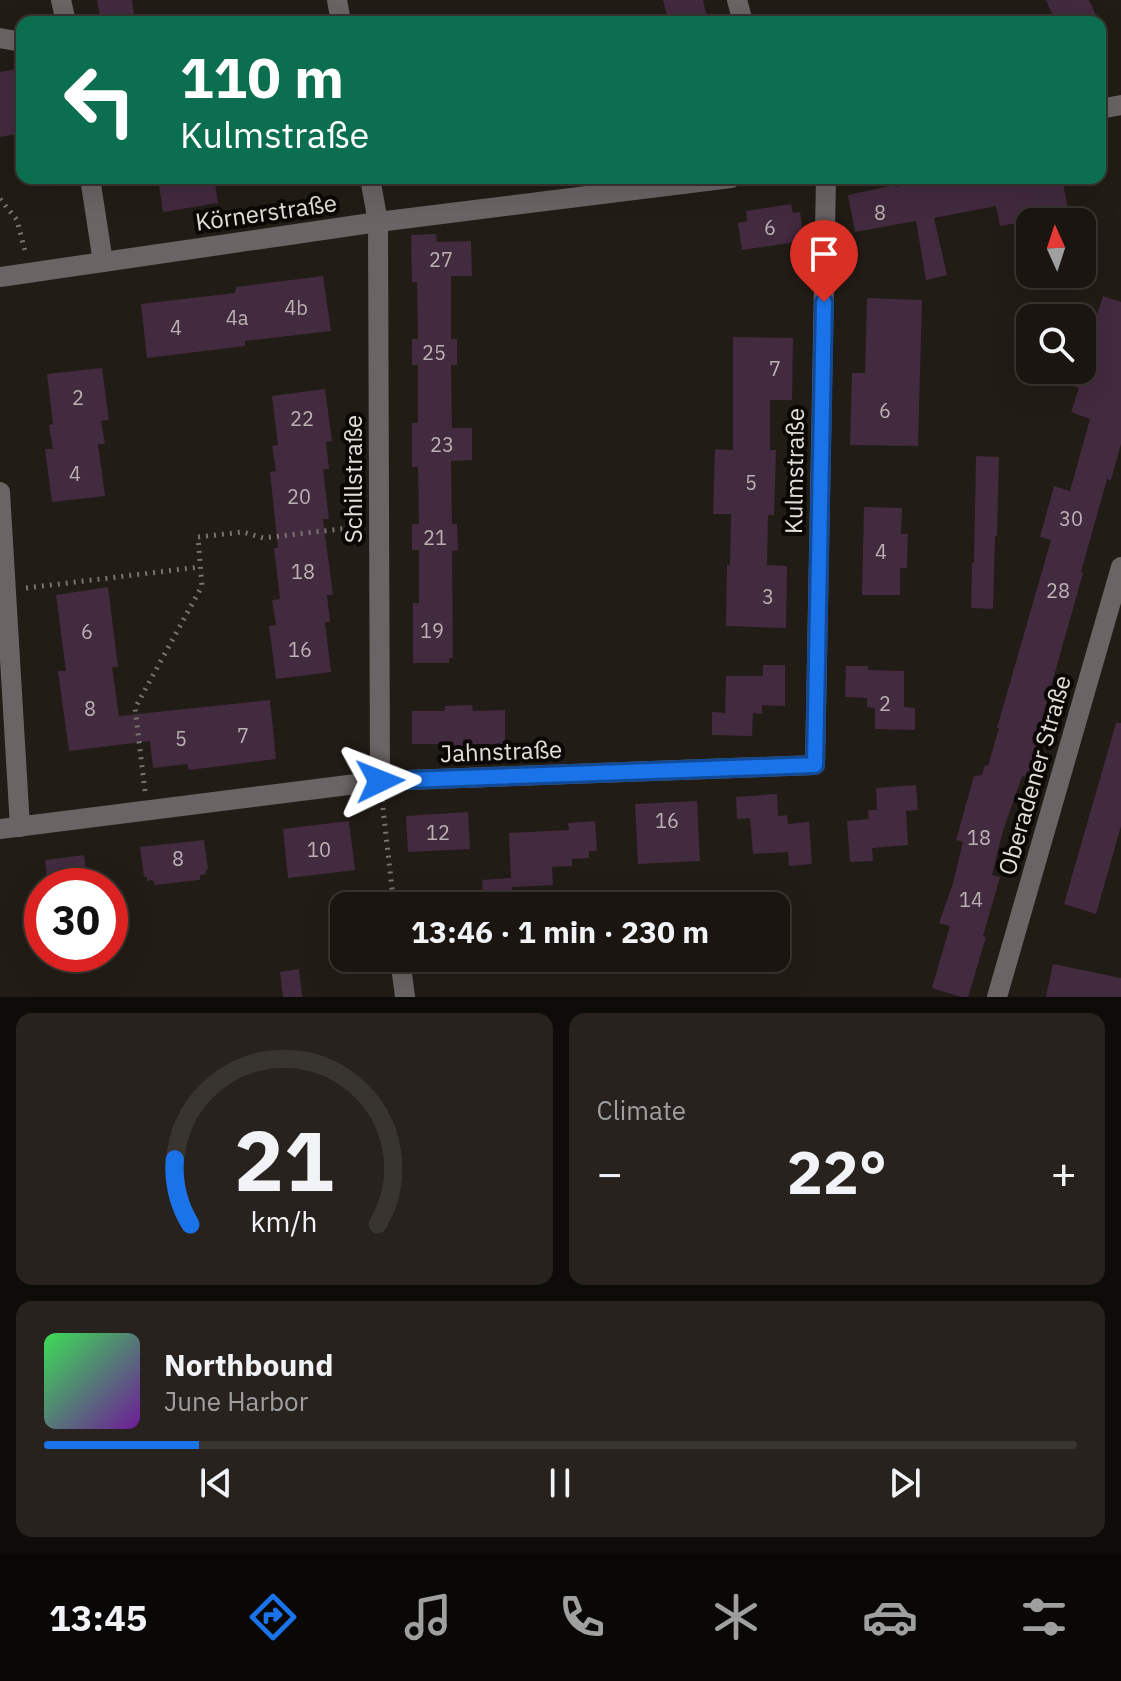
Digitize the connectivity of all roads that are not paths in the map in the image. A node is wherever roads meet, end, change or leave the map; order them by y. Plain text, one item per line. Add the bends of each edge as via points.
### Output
1 (91, 184) edge
2 (371, 184) edge
3 (683, 184) edge
4 (826, 184) edge
5 (378, 222) junction
6 (103, 262) junction
7 (0, 277) edge
8 (0, 492) edge
9 (1121, 567) edge
10 (815, 765) joint
11 (380, 781) junction
12 (10, 828) edge
13 (402, 972) edge
14 (405, 997) edge
15 (997, 997) edge

1 - 6 street
2 - 5 street, Schillstraße
3 - 5 street, Körnerstraße
4 - 10 street, Kulmstraße
5 - 6 street, Körnerstraße
5 - 11 street, Schillstraße
6 - 7 street, Körnerstraße
8 - 12 street
9 - 15 street, Oberadener Straße
10 - 11 street, Jahnstraße
11 - 12 street, Jahnstraße
13 - 14 street

